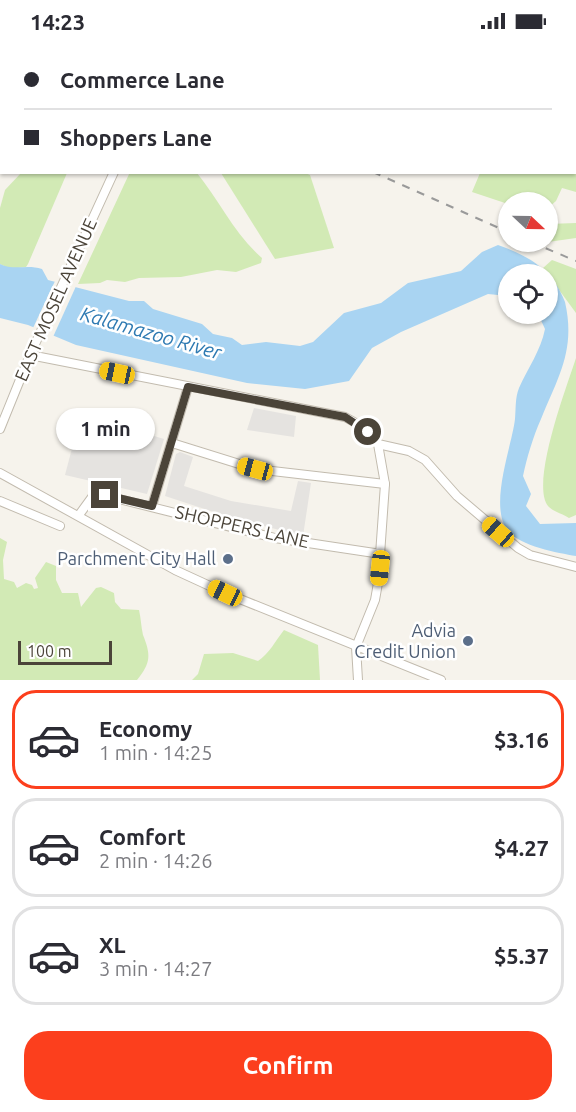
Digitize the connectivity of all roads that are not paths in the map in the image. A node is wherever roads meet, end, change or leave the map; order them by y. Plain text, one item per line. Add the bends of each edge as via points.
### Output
1 (113, 174) edge
2 (30, 355) junction
3 (188, 387) junction
4 (0, 429) edge
5 (172, 443) junction
6 (378, 444) junction
7 (0, 473) edge
8 (385, 484) junction
9 (0, 501) edge
10 (152, 506) junction
11 (79, 515) junction
12 (60, 525) dead end
13 (381, 554) junction
14 (576, 567) edge
15 (356, 647) junction
16 (358, 680) edge
17 (441, 680) edge

1 - 2 street, EAST MOSEL AVENUE
2 - 3 street
2 - 4 street, EAST MOSEL AVENUE
3 - 5 street
3 - 6 street via 345,417 363,427
5 - 8 street via 255,469
5 - 10 street
6 - 8 street
6 - 14 street via 425,460 457,496 518,548
7 - 11 street
8 - 13 street
9 - 12 street
10 - 11 street, SHOPPERS LANE via 94,493
10 - 13 street, SHOPPERS LANE via 275,538
11 - 15 street via 175,570
13 - 15 street via 375,600
15 - 16 street
15 - 17 street

